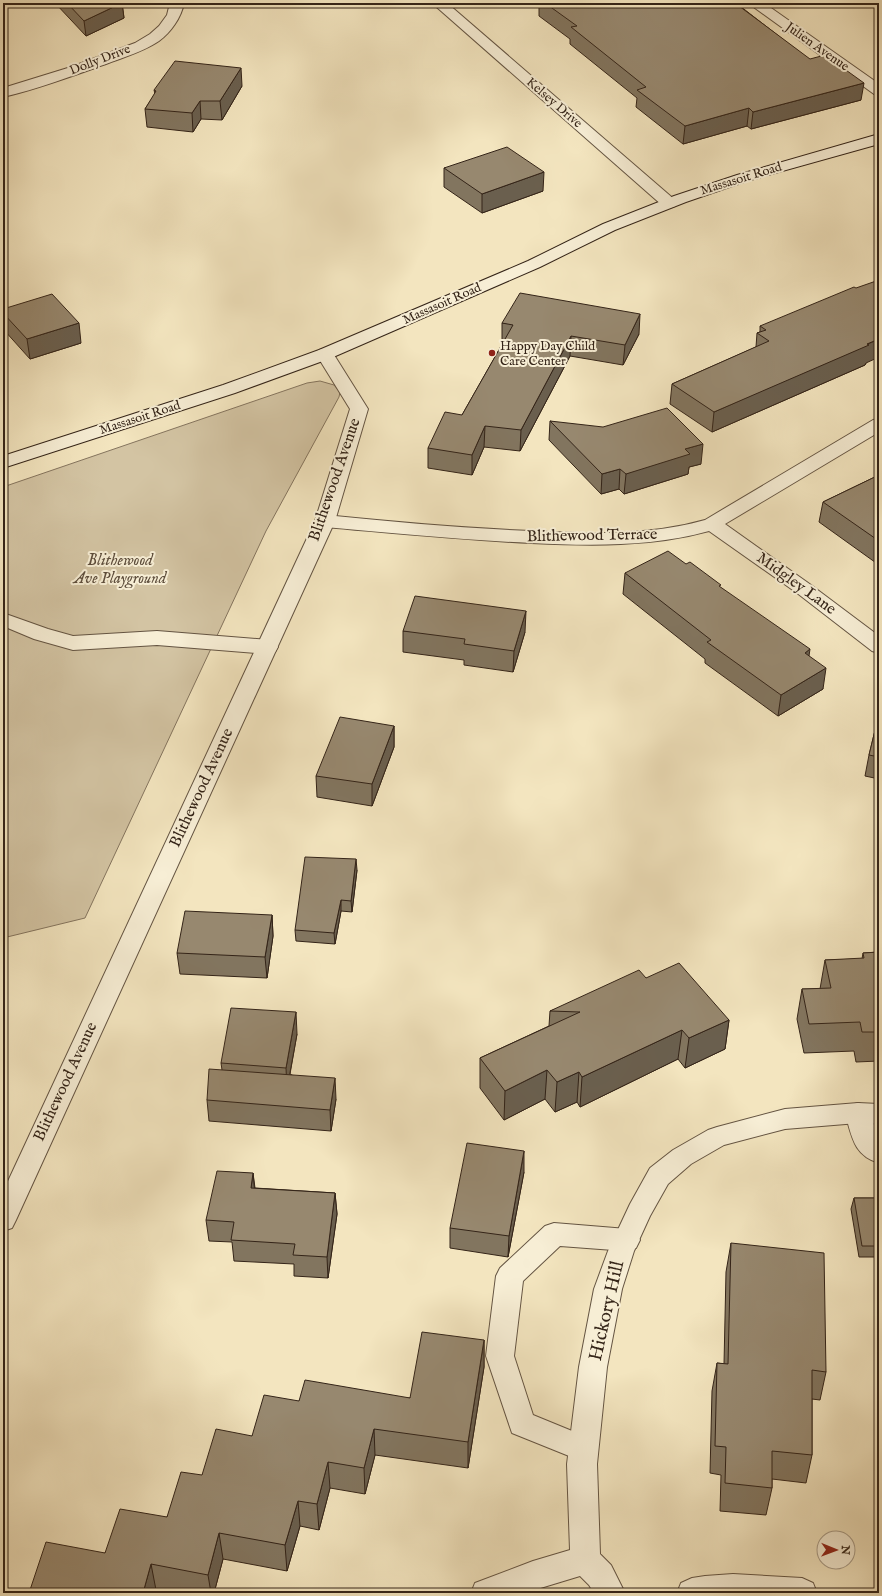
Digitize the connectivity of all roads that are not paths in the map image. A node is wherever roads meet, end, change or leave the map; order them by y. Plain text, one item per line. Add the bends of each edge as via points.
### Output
1 (177, 3) edge
2 (439, 3) edge
3 (755, 3) edge
4 (879, 91) edge
5 (3, 93) edge
6 (879, 139) edge
7 (669, 203) junction
8 (325, 354) junction
9 (879, 424) edge
10 (3, 462) edge
11 (325, 521) junction
12 (712, 524) junction
13 (3, 619) edge
14 (879, 646) edge
15 (268, 647) junction
16 (868, 1113) edge
17 (879, 1153) edge
18 (3, 1220) edge
19 (627, 1240) junction
20 (584, 1449) junction
21 (586, 1560) junction
22 (486, 1593) edge
23 (610, 1593) edge
24 (692, 1593) edge
25 (802, 1593) edge

1 - 5 street, Dolly Drive via 170,21 161,32 147,42 54,78
2 - 7 street, Kelsey Drive
3 - 4 street, Julien Avenue
6 - 7 street, Massasoit Road via 742,178
7 - 8 street, Massasoit Road via 609,227 534,264
8 - 10 street, Massasoit Road via 229,389
8 - 11 street, Blithewood Avenue via 359,409
9 - 12 street, Blithewood Terrace
11 - 12 street, Blithewood Terrace via 460,534 572,539 651,537
11 - 15 street, Blithewood Avenue
12 - 14 street, Midgley Lane
13 - 15 street via 41,634 74,643 157,638
15 - 18 street, Blithewood Avenue
16 - 17 street via 866,1142
16 - 19 street, Hickory Hill via 785,1119 717,1137 682,1157 660,1176 639,1212
19 - 20 street, Hickory Hill via 608,1289 593,1367
19 - 20 street via 554,1234 510,1276 500,1356 522,1424
20 - 21 street, Hickory Hill via 582,1464
21 - 22 street
21 - 23 street via 600,1575
24 - 25 street via 714,1590 772,1590

